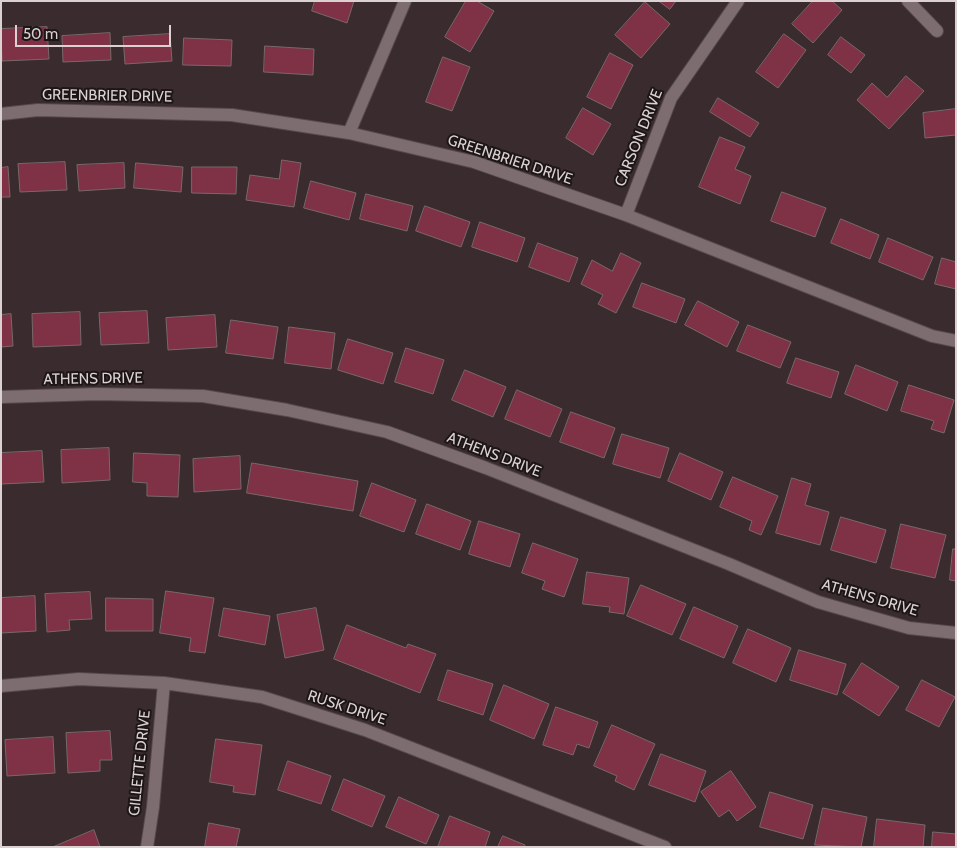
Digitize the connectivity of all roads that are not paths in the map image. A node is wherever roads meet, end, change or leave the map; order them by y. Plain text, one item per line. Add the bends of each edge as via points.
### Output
1 (405, 1) edge
2 (738, 1) edge
3 (908, 1) edge
4 (937, 31) dead end
5 (1, 114) edge
6 (349, 133) junction
7 (626, 215) junction
8 (956, 341) edge
9 (1, 397) edge
10 (956, 633) edge
11 (164, 683) junction
12 (1, 686) edge
13 (147, 847) edge
14 (665, 847) edge

1 - 6 street
2 - 7 street, CARSON DRIVE via 671,98
3 - 4 street
5 - 6 street, GREENBRIER DRIVE via 38,110 232,115
6 - 7 street, GREENBRIER DRIVE via 474,162
7 - 8 street, GREENBRIER DRIVE via 932,336
9 - 10 street, ATHENS DRIVE via 96,394 203,396 387,432 486,468 818,602 909,628
11 - 12 street, RUSK DRIVE via 79,679
11 - 13 street, GILLETTE DRIVE
11 - 14 street, RUSK DRIVE via 262,697 366,730

